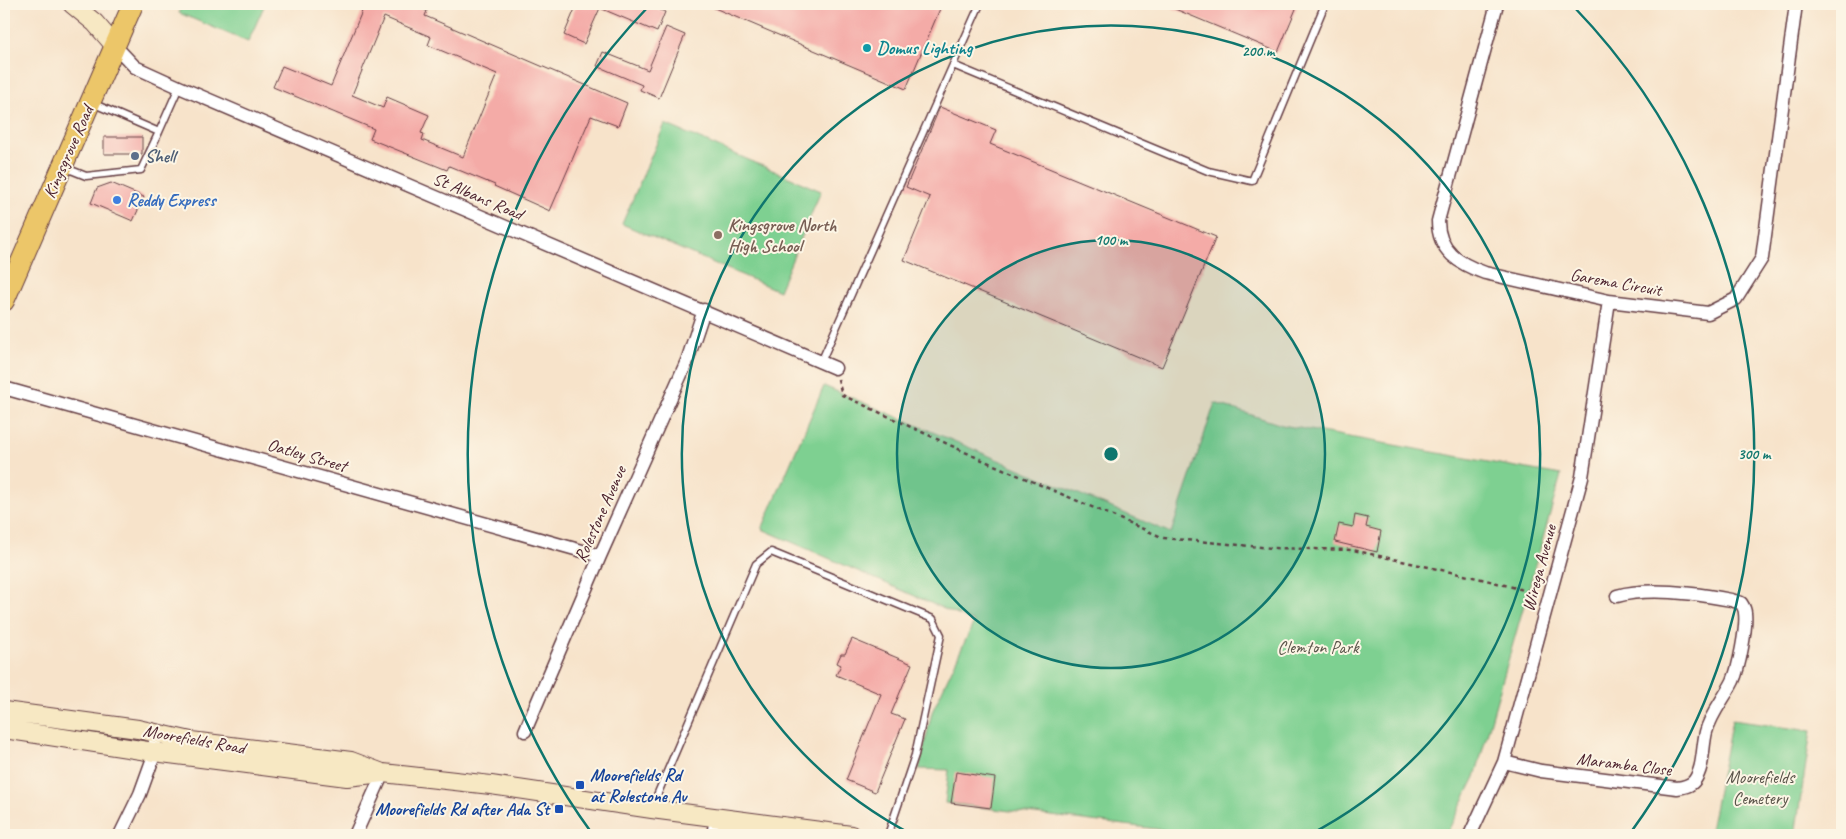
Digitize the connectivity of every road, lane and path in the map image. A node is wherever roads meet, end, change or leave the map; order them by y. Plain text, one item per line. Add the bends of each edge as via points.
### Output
1 (72, 4) edge
2 (133, 4) edge
3 (980, 4) edge
4 (1325, 4) edge
5 (1497, 4) edge
6 (1796, 4) edge
7 (115, 46) junction
8 (953, 65) junction
9 (178, 87) junction
10 (91, 102) junction
11 (158, 132) junction
12 (62, 167) junction
13 (4, 301) edge
14 (1609, 301) junction
15 (704, 310) junction
16 (821, 362) junction
17 (835, 368) joint
18 (4, 388) edge
19 (600, 556) junction
20 (1530, 592) dead end
21 (1617, 596) dead end
22 (4, 711) edge
23 (4, 729) edge
24 (525, 731) dead end
25 (156, 734) junction
26 (154, 752) junction
27 (1504, 762) junction
28 (383, 774) junction
29 (652, 809) junction
30 (716, 818) junction
31 (120, 835) edge
32 (355, 835) edge
33 (713, 835) edge
34 (851, 835) edge
35 (888, 835) edge
36 (1470, 835) edge

1 - 7 main road
2 - 7 main road, Kingsgrove Road
3 - 8 lane
4 - 8 lane via 1252,181 1208,170
5 - 14 street, Garema Circuit via 1438,221 1442,242 1457,260 1477,270
6 - 14 street, Garema Circuit via 1762,258 1736,299 1708,313
7 - 9 street, St Albans Road via 135,67
7 - 10 main road, Kingsgrove Road
8 - 16 lane
9 - 11 lane
9 - 15 street, St Albans Road
10 - 11 lane
10 - 12 main road, Kingsgrove Road
11 - 12 lane via 141,170 86,176
12 - 13 main road, Kingsgrove Road
14 - 27 street, Wirega Avenue via 1582,477
15 - 16 street, St Albans Road
15 - 19 street, Rolestone Avenue via 687,361
16 - 17 street, St Albans Road
17 - 20 path via 842,395 1164,538 1272,548 1353,550
18 - 19 street, Oatley Street
19 - 24 street, Rolestone Avenue
21 - 27 street, Maramba Close via 1647,591 1731,600 1741,603 1744,608 1743,638 1734,679 1710,720 1693,782 1677,788 1540,770
22 - 25 main road, Moorefields Road
23 - 26 main road, Moorefields Road
25 - 26 street
25 - 28 main road, Moorefields Road via 351,761
26 - 28 main road, Moorefields Road via 347,777
26 - 31 street via 140,794
27 - 36 street, Wirega Avenue
28 - 29 main road, Moorefields Road via 517,788
28 - 32 street
29 - 30 main road, Moorefields Road
29 - 35 lane via 756,564 772,552 933,619 941,635 915,755
30 - 33 street
30 - 34 main road, Moorefields Road

